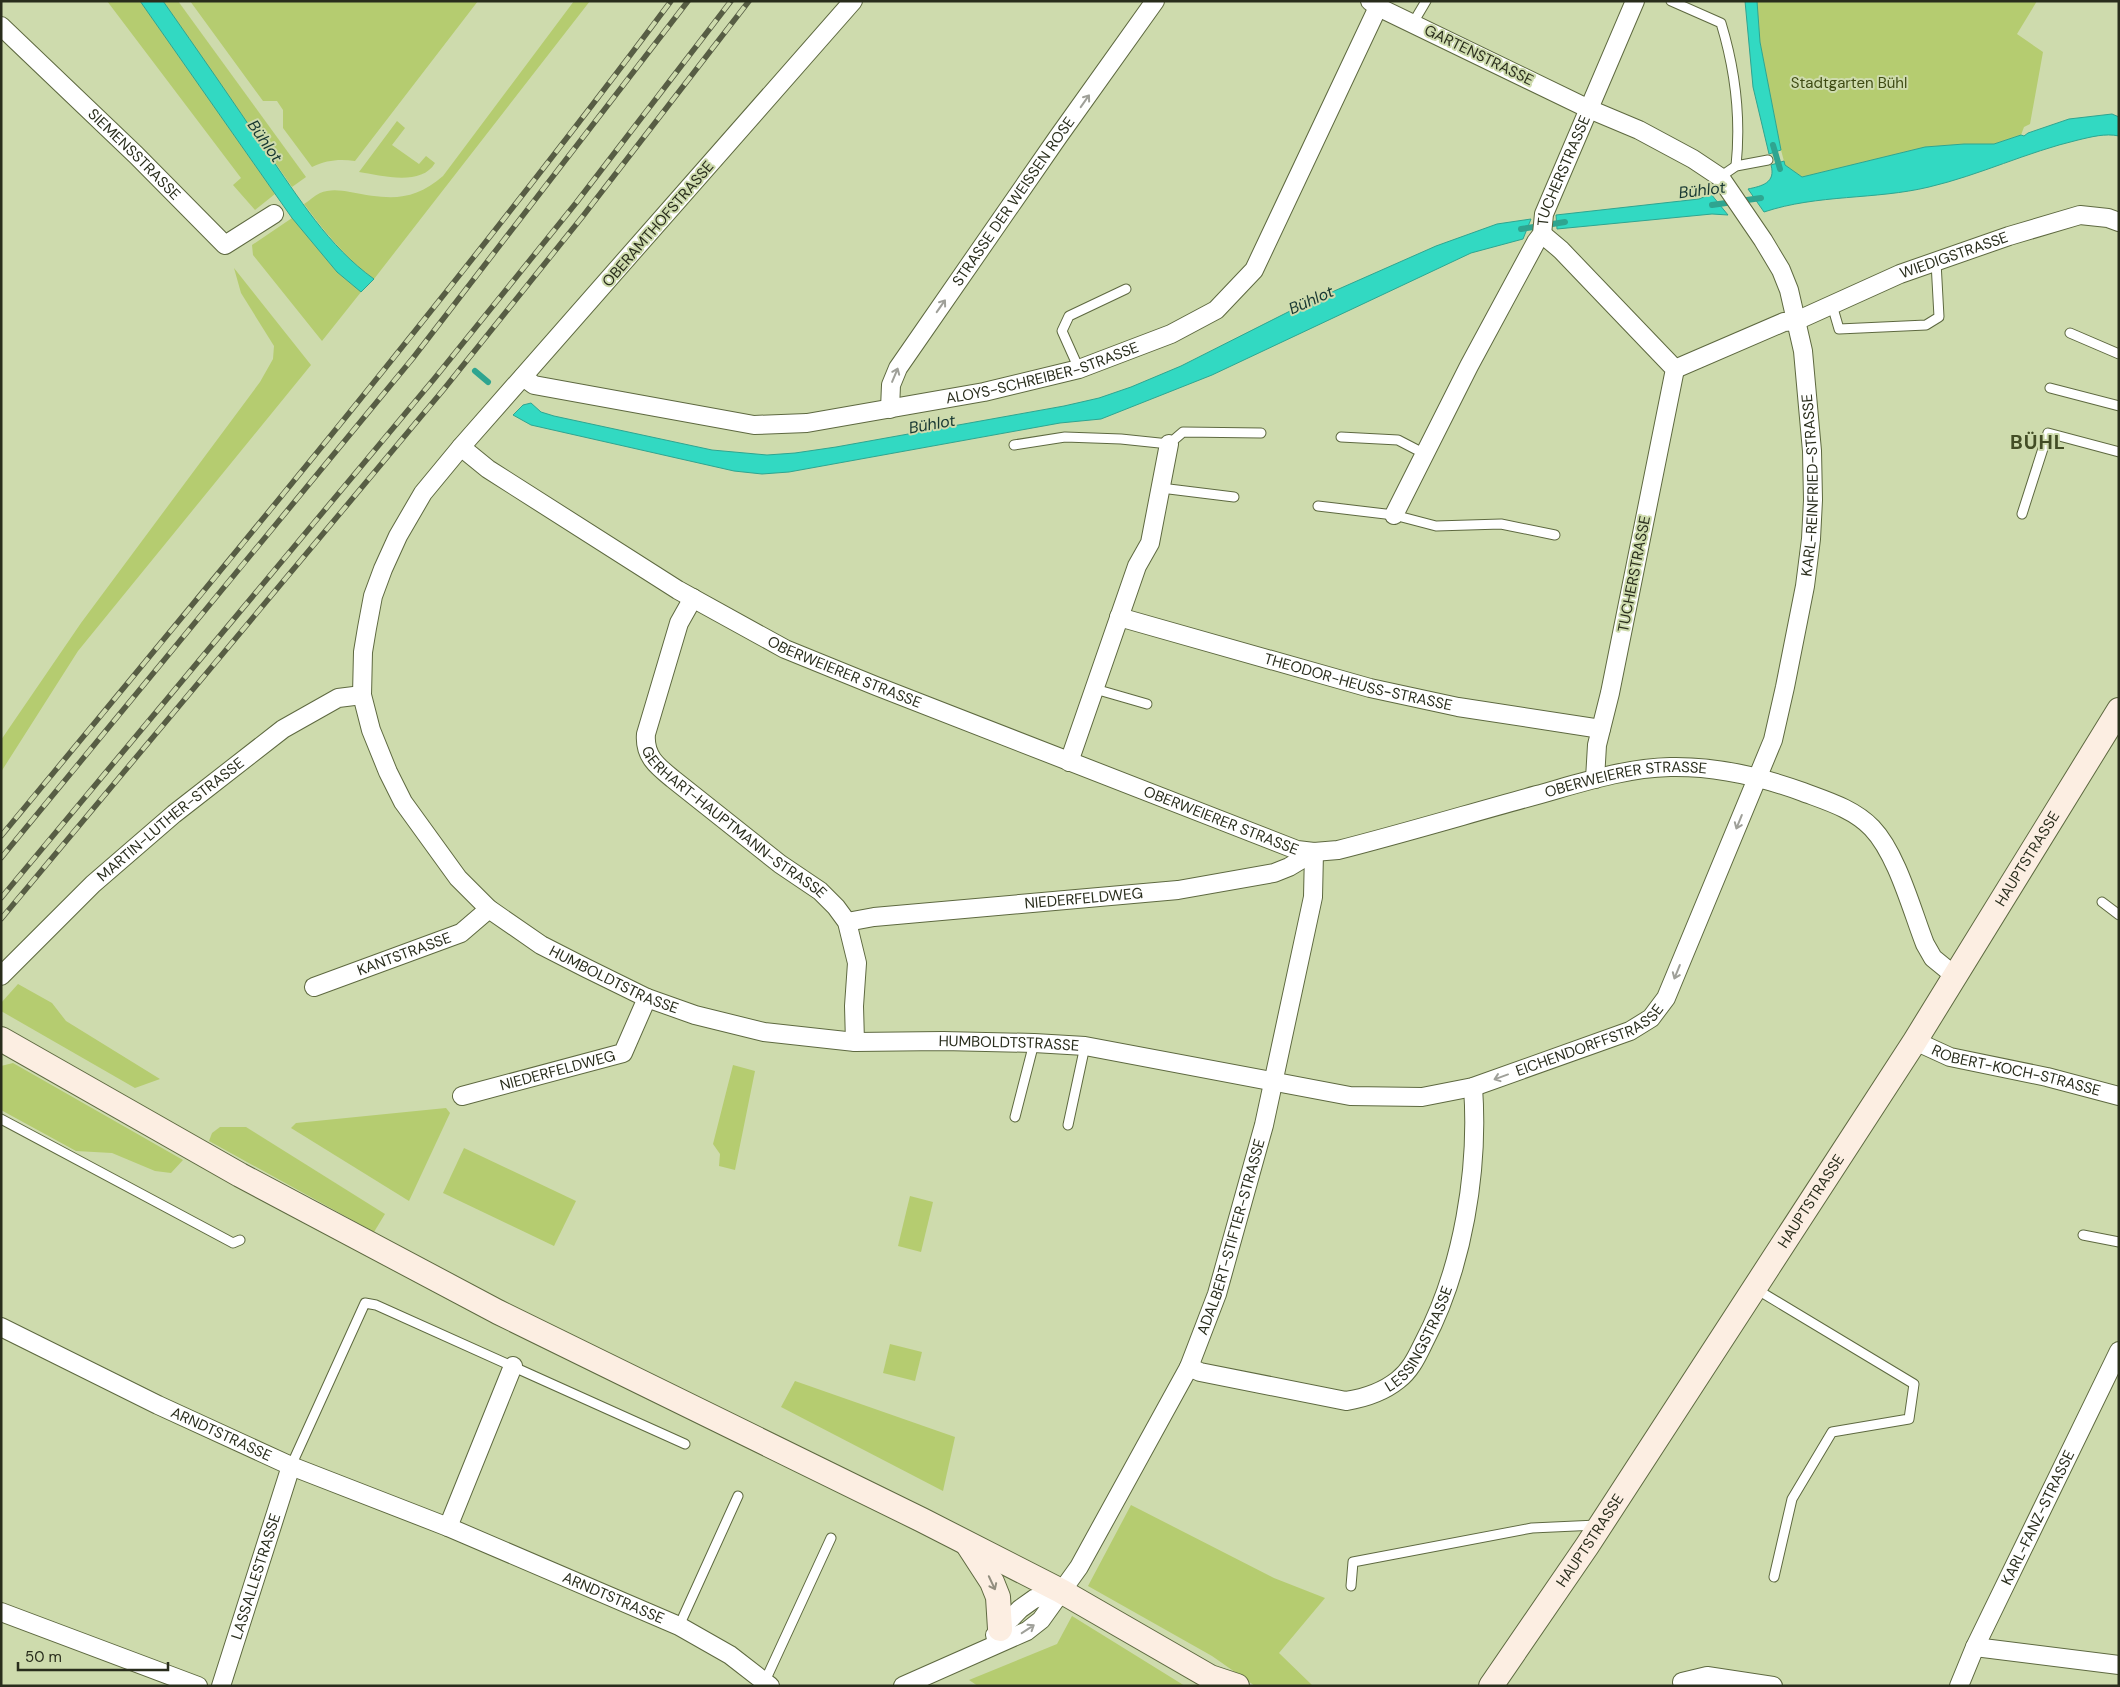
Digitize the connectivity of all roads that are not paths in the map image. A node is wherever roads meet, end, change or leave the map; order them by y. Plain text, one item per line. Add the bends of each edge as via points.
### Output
1 (853, 1) edge
2 (1426, 1) edge
3 (1635, 1) edge
4 (1671, 1) edge
5 (1154, 4) edge
6 (1374, 4) edge
7 (1413, 23) junction
8 (1, 26) edge
9 (1588, 109) junction
10 (1768, 160) dead end
11 (1736, 166) junction
12 (1724, 183) junction
13 (274, 214) dead end
14 (2119, 222) edge
15 (1543, 238) junction
16 (1936, 262) junction
17 (1126, 289) dead end
18 (1832, 305) junction
19 (1796, 320) junction
20 (2070, 333) dead end
21 (2119, 354) edge
22 (1078, 369) junction
23 (1675, 369) junction
24 (522, 377) junction
25 (2050, 388) dead end
26 (2119, 406) edge
27 (890, 409) junction
28 (1261, 434) dead end
29 (1341, 437) dead end
30 (1169, 444) junction
31 (1014, 445) dead end
32 (461, 447) junction
33 (2119, 452) edge
34 (1425, 454) junction
35 (1161, 488) junction
36 (1234, 496) dead end
37 (1318, 506) dead end
38 (2022, 514) dead end
39 (1394, 515) junction
40 (1555, 535) dead end
41 (693, 598) junction
42 (1119, 617) junction
43 (1095, 689) junction
44 (362, 695) junction
45 (1147, 704) dead end
46 (2119, 710) edge
47 (1601, 729) junction
48 (1069, 762) junction
49 (1758, 777) junction
50 (1595, 779) junction
51 (1314, 852) junction
52 (2102, 902) dead end
53 (489, 909) junction
54 (2119, 915) edge
55 (847, 922) junction
56 (1, 976) edge
57 (1955, 976) junction
58 (314, 987) dead end
59 (646, 998) junction
60 (1, 1039) edge
61 (1915, 1041) junction
62 (855, 1042) junction
63 (1034, 1043) junction
64 (1085, 1046) junction
65 (1273, 1080) junction
66 (1474, 1088) junction
67 (462, 1096) dead end
68 (2119, 1096) edge
69 (1016, 1117) dead end
70 (1, 1119) edge
71 (1068, 1125) dead end
72 (2083, 1235) dead end
73 (240, 1240) dead end
74 (2119, 1242) edge
75 (1753, 1288) junction
76 (1, 1327) edge
77 (2119, 1351) edge
78 (513, 1366) junction
79 (1189, 1367) junction
80 (2113, 1374) edge
81 (685, 1444) dead end
82 (290, 1466) junction
83 (738, 1496) dead end
84 (1600, 1524) junction
85 (448, 1527) junction
86 (831, 1538) dead end
87 (967, 1544) junction
88 (1774, 1576) dead end
89 (1351, 1586) dead end
90 (1062, 1591) junction
91 (1, 1612) edge
92 (679, 1626) junction
93 (1000, 1629) junction
94 (1975, 1647) junction
95 (984, 1649) junction
96 (2119, 1665) edge
97 (1214, 1681) edge
98 (1682, 1682) dead end
99 (767, 1683) edge
100 (1491, 1685) edge
101 (198, 1686) edge
102 (221, 1686) edge
103 (904, 1686) edge
104 (1237, 1686) edge
105 (1773, 1686) edge
106 (1959, 1686) edge

1 - 24 street, OBERAMTHOFSTRASSE
2 - 7 lane
3 - 9 street, TUCHERSTRASSE
4 - 11 lane via 1721,23 1738,104
27 -> 5 street, STRASSE DER WEISSEN ROSE via 891,385 898,368
6 - 7 street, GARTENSTRASSE
6 - 22 street, ALOYS-SCHREIBER-STRASSE via 1254,270 1216,310 1171,334
7 - 9 street, GARTENSTRASSE
8 - 13 street, SIEMENSSTRASSE via 225,245
9 - 12 street, KARL-REINFRIED-STRASSE via 1693,158
9 - 15 street, TUCHERSTRASSE via 1544,214
10 - 11 lane
11 - 12 lane
12 - 19 street, KARL-REINFRIED-STRASSE via 1781,270
14 - 16 street, WIEDIGSTRASSE via 2080,215
15 - 23 street, TUCHERSTRASSE
15 - 34 street, TUCHERSTRASSE
16 - 18 street, WIEDIGSTRASSE via 1900,274
16 - 18 lane via 1939,317 1926,325 1839,329
17 - 22 lane via 1069,316 1062,331
18 - 19 street, WIEDIGSTRASSE
19 - 23 street via 1784,322
19 - 49 street, KARL-REINFRIED-STRASSE via 1803,351 1812,451 1811,539 1785,687 1773,740
20 - 21 lane
22 - 27 street, ALOYS-SCHREIBER-STRASSE via 984,392
23 - 47 street, TUCHERSTRASSE
24 - 27 street, ALOYS-SCHREIBER-STRASSE via 534,385 754,425 808,423
24 - 32 street, OBERAMTHOFSTRASSE
25 - 26 lane
28 - 30 lane via 1183,432
29 - 34 lane via 1398,440
30 - 31 lane via 1065,437
30 - 35 street
32 - 41 street, OBERWEIERER STRASSE via 488,469
32 - 44 street, HUMBOLDTSTRASSE via 423,493 383,569 366,628
33 - 38 lane via 2048,433
34 - 39 street, TUCHERSTRASSE
35 - 36 lane
35 - 42 street via 1150,543 1137,566
37 - 39 lane
39 - 40 lane via 1436,526 1501,524
41 - 48 street, OBERWEIERER STRASSE via 785,649
41 - 55 street, GERHART-HAUPTMANN-STRASSE via 679,624 646,734 647,753 673,779 780,864 820,891
42 - 43 street
42 - 47 street, THEODOR-HEUSS-STRASSE via 1370,688 1458,707
43 - 45 lane
43 - 48 street
44 - 53 street, HUMBOLDTSTRASSE via 371,730 403,802 458,878
44 - 56 street, MARTIN-LUTHER-STRASSE via 338,698 267,741 174,814 93,884
46 - 57 street, HAUPTSTRASSE
47 - 50 street, TUCHERSTRASSE
48 - 51 street, OBERWEIERER STRASSE via 1297,850
49 - 50 street, OBERWEIERER STRASSE via 1671,767 1647,768
49 - 57 street, OBERWEIERER STRASSE via 1838,804 1873,829 1892,858 1925,944 1933,958
49 -> 66 street, EICHENDORFFSTRASSE via 1666,998 1651,1018 1630,1031
50 - 51 street, OBERWEIERER STRASSE via 1340,849
51 - 55 street, NIEDERFELDWEG via 1274,873 1178,890
51 - 65 street, ADALBERT-STIFTER-STRASSE via 1313,897
52 - 54 lane
53 - 58 street, KANTSTRASSE via 461,933
53 - 59 street, HUMBOLDTSTRASSE via 541,945
55 - 62 street, GERHART-HAUPTMANN-STRASSE via 857,963
57 - 61 street, HAUPTSTRASSE
59 - 62 street, HUMBOLDTSTRASSE via 754,1030
59 - 67 street, NIEDERFELDWEG via 623,1053
60 - 87 street via 240,1175 489,1307
61 - 68 street, ROBERT-KOCH-STRASSE via 1950,1058 2048,1077
61 - 75 street, HAUPTSTRASSE
62 - 63 street, HUMBOLDTSTRASSE
63 - 64 street, HUMBOLDTSTRASSE
63 - 69 lane
64 - 65 street, HUMBOLDTSTRASSE
64 - 71 lane
65 - 66 street, EICHENDORFFSTRASSE via 1350,1096 1422,1097
65 - 79 street, ADALBERT-STIFTER-STRASSE via 1239,1220 1217,1294
66 - 79 street, LESSINGSTRASSE via 1470,1178 1463,1228 1446,1295 1412,1366 1399,1379 1363,1399 1346,1401 1209,1374
70 - 73 lane via 191,1222 233,1243
72 - 74 lane
75 - 84 street, HAUPTSTRASSE
75 - 88 lane via 1914,1384 1909,1419 1832,1432 1792,1499
76 - 82 street, ARNDTSTRASSE
77 - 80 street, KARL-FANZ-STRASSE
78 - 81 lane
78 - 82 lane via 364,1302
78 - 85 street
79 - 90 street, ADALBERT-STIFTER-STRASSE via 1079,1567
80 - 94 street, KARL-FANZ-STRASSE
82 - 85 street, ARNDTSTRASSE
82 - 102 street, LASSALLESTRASSE
83 - 92 lane
84 - 89 lane via 1532,1528 1353,1562
84 - 100 street, HAUPTSTRASSE
85 - 92 street, ARNDTSTRASSE
86 - 99 lane
87 - 90 street
87 -> 93 street via 998,1597
90 - 93 street via 1034,1599
95 -> 90 street, ADALBERT-STIFTER-STRASSE via 1027,1632 1041,1620
90 - 97 street
91 - 101 street
92 - 99 street, ARNDTSTRASSE via 730,1654
93 - 95 street
94 - 96 street
94 - 106 street, KARL-FANZ-STRASSE
95 - 103 street, ADALBERT-STIFTER-STRASSE
97 - 104 street
98 - 105 street via 1707,1676

